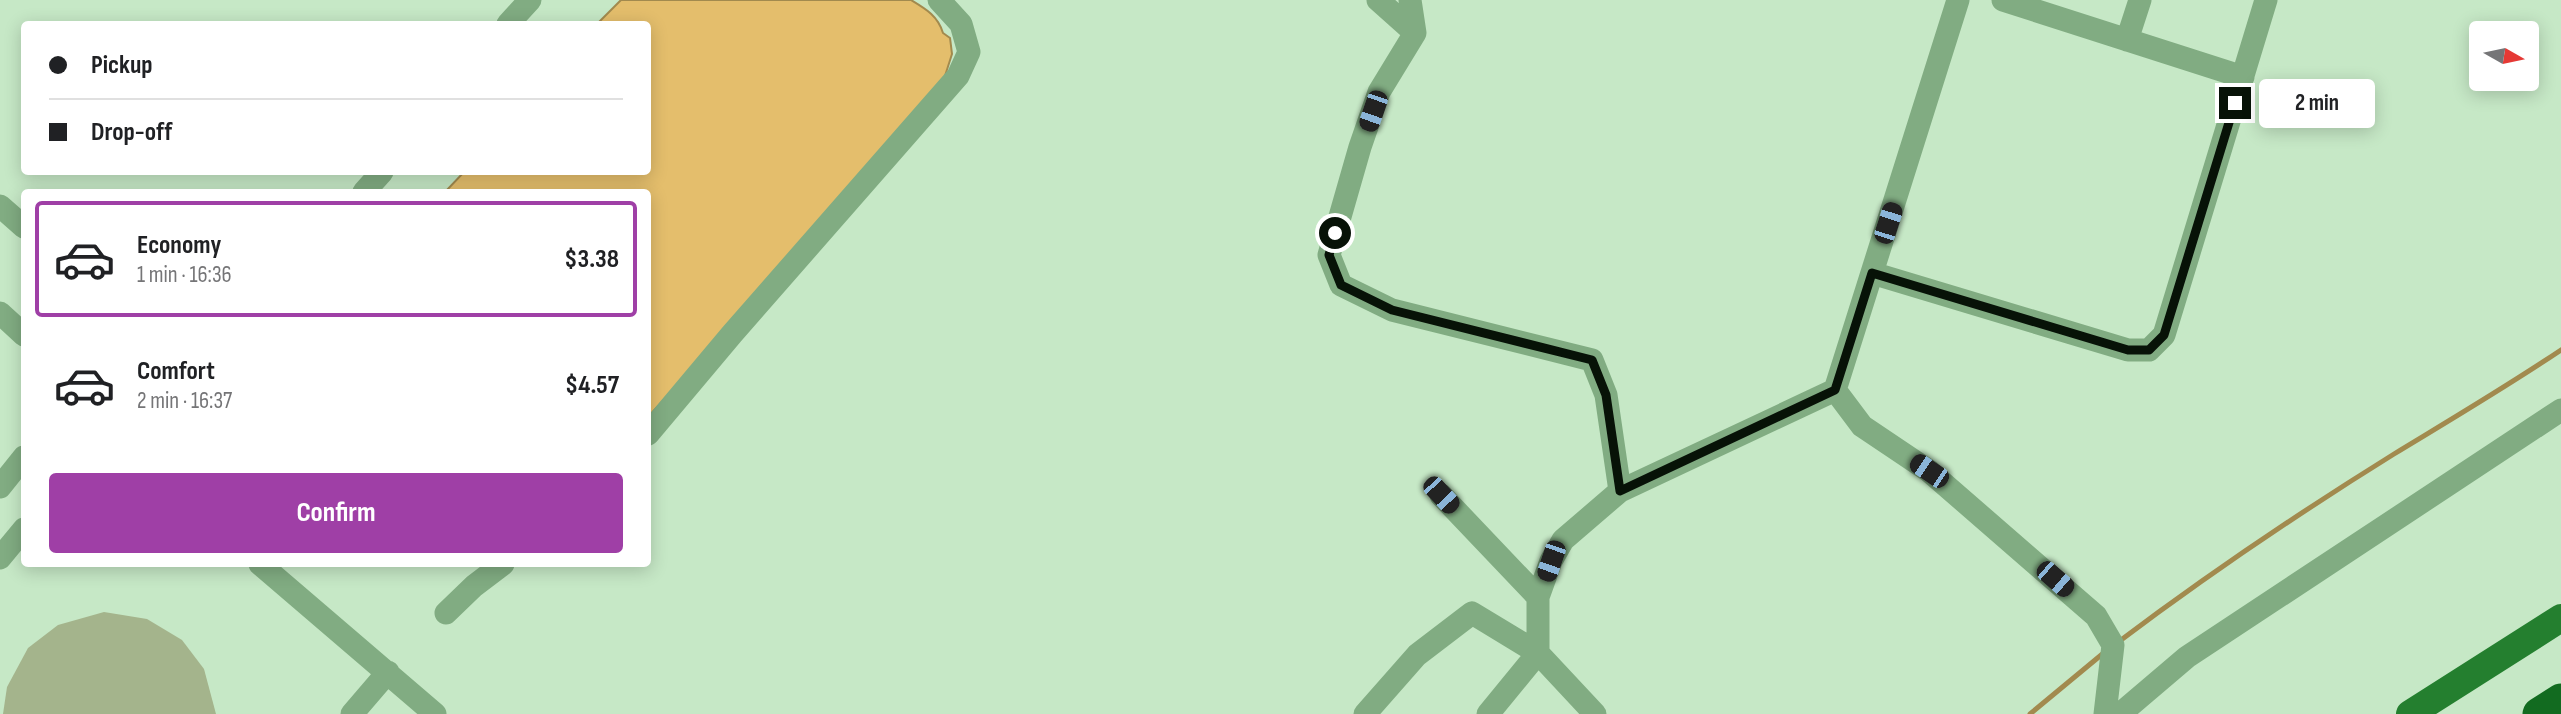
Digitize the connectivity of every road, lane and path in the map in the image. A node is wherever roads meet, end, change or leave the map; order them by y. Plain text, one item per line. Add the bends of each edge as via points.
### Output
1 (530, 0) edge
2 (939, 0) edge
3 (1378, 0) edge
4 (1410, 0) edge
5 (1958, 0) edge
6 (2003, 0) edge
7 (2140, 0) edge
8 (2266, 0) edge
9 (511, 21) edge
10 (1415, 33) junction
11 (2127, 40) junction
12 (2243, 77) junction
13 (379, 175) edge
14 (367, 189) edge
15 (0, 206) edge
16 (21, 224) edge
17 (1872, 273) junction
18 (0, 313) edge
19 (21, 332) edge
20 (1835, 390) junction
21 (2561, 410) edge
22 (651, 430) edge
23 (21, 461) edge
24 (0, 487) edge
25 (1620, 491) junction
26 (1441, 495) dead end
27 (21, 533) edge
28 (0, 558) edge
29 (264, 567) edge
30 (499, 567) edge
31 (1538, 597) junction
32 (446, 613) dead end
33 (2561, 618) edge
34 (1538, 653) junction
35 (388, 672) junction
36 (2561, 699) edge
37 (352, 714) edge
38 (435, 714) edge
39 (1365, 714) edge
40 (1488, 714) edge
41 (1595, 714) edge
42 (2105, 714) edge
43 (2120, 714) edge
44 (2410, 714) edge
45 (2539, 714) edge

1 - 9 lane
2 - 22 lane via 961,24 969,52 958,76
3 - 10 lane
4 - 10 lane
5 - 17 lane
6 - 11 lane
7 - 11 lane
8 - 12 lane
10 - 25 lane via 1379,92 1360,148 1329,255 1341,285 1392,310 1592,360 1606,395
11 - 12 lane
12 - 17 lane via 2164,335 2149,350 2128,350
13 - 14 lane
15 - 16 lane
17 - 20 lane
18 - 19 lane
20 - 25 lane
20 - 42 lane via 1862,426 1929,471 2096,616 2113,645
21 - 43 lane via 2187,657
23 - 24 lane
25 - 31 lane via 1563,540
26 - 31 lane
27 - 28 lane
29 - 35 lane
30 - 32 lane
31 - 34 lane
33 - 44 main road
34 - 39 lane via 1472,613 1417,655
34 - 40 lane
34 - 41 lane
35 - 37 lane
35 - 38 lane
36 - 45 highway

